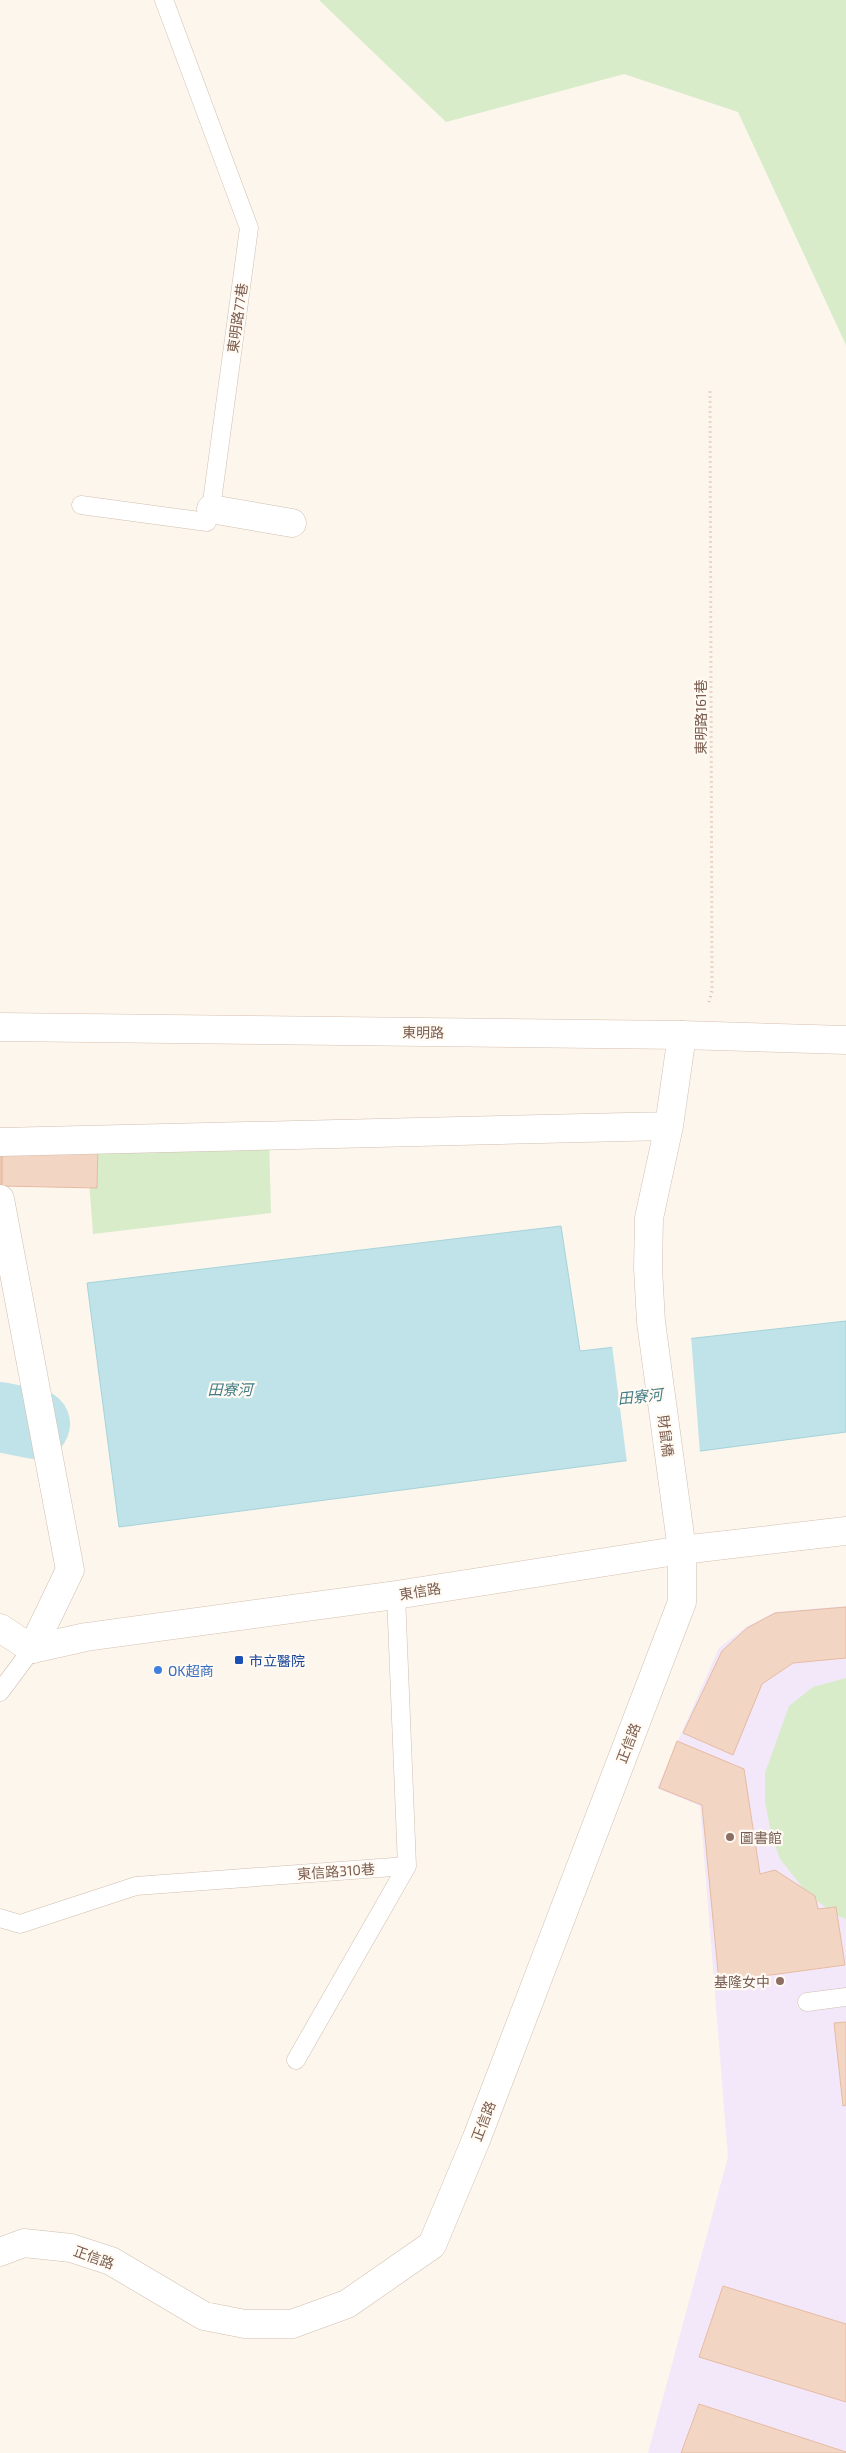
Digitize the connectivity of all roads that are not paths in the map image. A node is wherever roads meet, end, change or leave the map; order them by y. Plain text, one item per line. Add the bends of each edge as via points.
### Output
1 (164, 0) edge
2 (80, 505) dead end
3 (210, 508) junction
4 (292, 523) dead end
5 (0, 1027) edge
6 (682, 1035) junction
7 (846, 1040) edge
8 (669, 1126) junction
9 (0, 1142) edge
10 (0, 1199) edge
11 (846, 1531) edge
12 (682, 1550) junction
13 (396, 1595) junction
14 (0, 1628) edge
15 (32, 1649) junction
16 (0, 1692) edge
17 (406, 1866) junction
18 (0, 1918) edge
19 (846, 1997) edge
20 (807, 2002) dead end
21 (296, 2060) dead end
22 (0, 2252) edge

1 - 3 lane, 東明路77巷 via 249,228
2 - 3 lane via 207,522
3 - 4 street
5 - 6 street, 東明路
6 - 7 street, 東明路
6 - 8 street, 財鼠橋
8 - 9 street
8 - 12 street, 財鼠橋 via 650,1218 648,1268 651,1322
10 - 15 street via 70,1570
11 - 12 street, 東信路
12 - 13 street, 東信路
12 - 22 street, 正信路 via 682,1602 476,2140 432,2245 347,2304 292,2324 245,2324 204,2316 111,2261 71,2248 24,2243
13 - 15 street, 東信路 via 86,1637
13 - 17 lane
14 - 15 street
15 - 16 lane
17 - 18 lane, 東信路310巷 via 136,1886 20,1924
17 - 21 lane
19 - 20 lane

